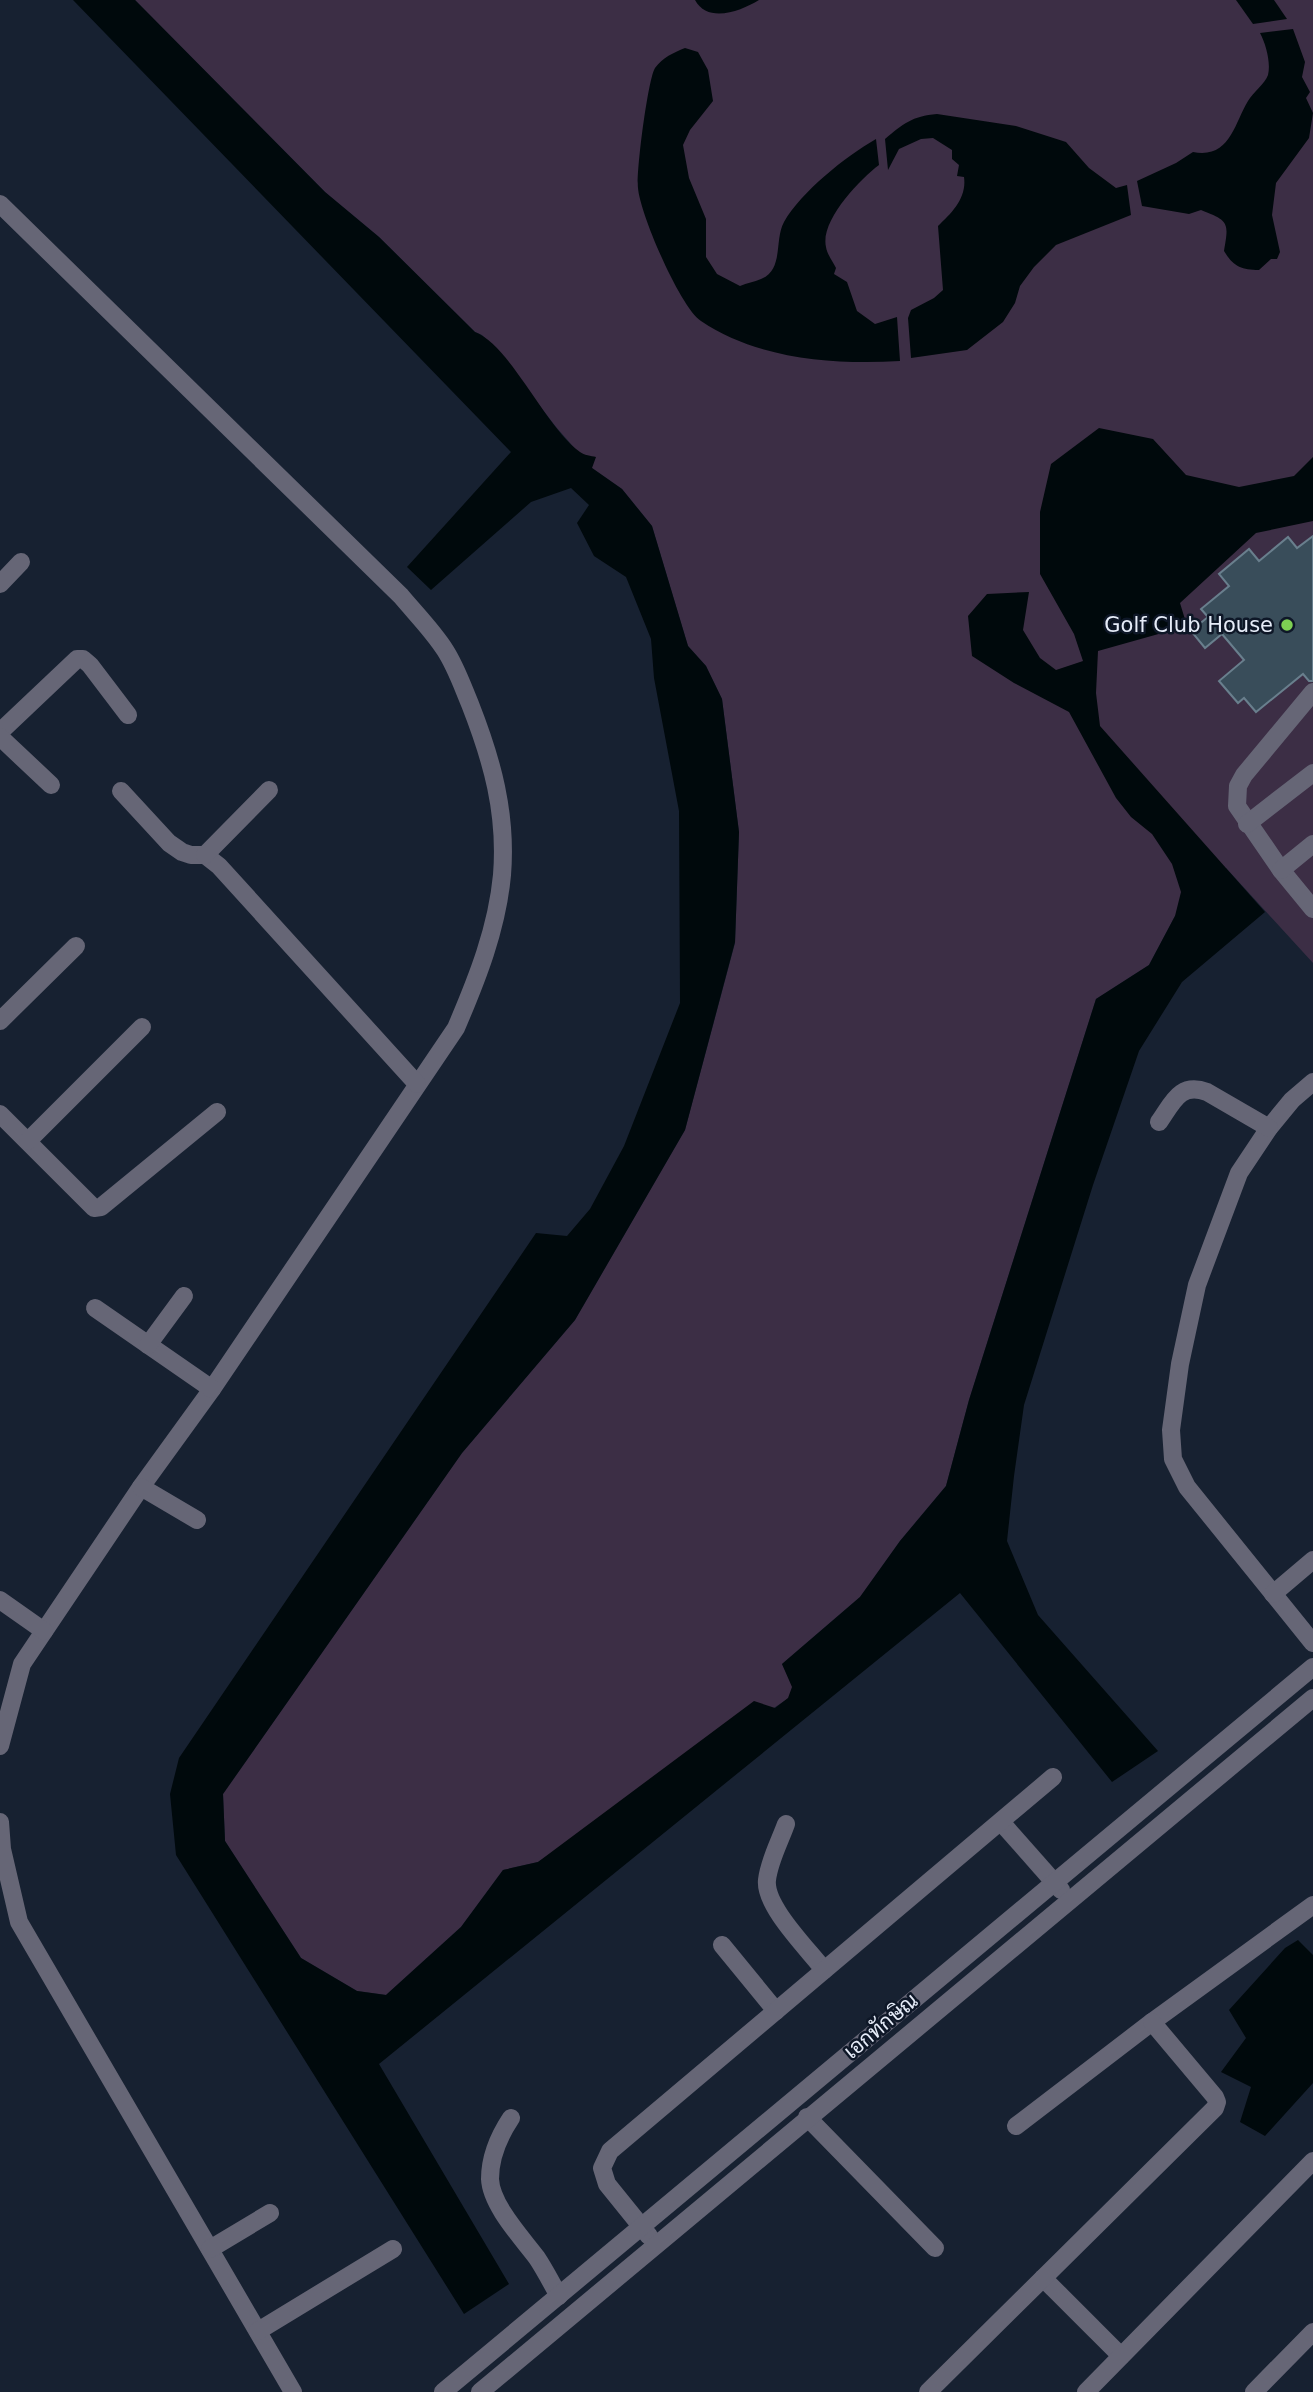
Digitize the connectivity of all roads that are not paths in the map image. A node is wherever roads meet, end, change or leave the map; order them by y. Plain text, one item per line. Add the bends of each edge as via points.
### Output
1 (0, 204) edge
2 (22, 562) dead end
3 (0, 584) edge
4 (1313, 692) edge
5 (128, 715) dead end
6 (0, 734) edge
7 (1313, 774) edge
8 (51, 785) dead end
9 (269, 790) dead end
10 (121, 791) dead end
11 (1247, 824) junction
12 (1313, 844) edge
13 (205, 855) junction
14 (1281, 870) junction
15 (1313, 908) edge
16 (76, 946) dead end
17 (0, 1021) edge
18 (142, 1027) dead end
19 (1313, 1082) edge
20 (417, 1084) junction
21 (218, 1112) dead end
22 (0, 1114) edge
23 (1159, 1122) dead end
24 (1269, 1128) junction
25 (28, 1141) junction
26 (184, 1296) dead end
27 (95, 1308) dead end
28 (148, 1345) junction
29 (212, 1389) junction
30 (141, 1488) junction
31 (197, 1520) dead end
32 (1313, 1560) edge
33 (1273, 1594) junction
34 (0, 1600) edge
35 (44, 1631) junction
36 (1313, 1643) edge
37 (1313, 1667) edge
38 (1313, 1698) edge
39 (0, 1746) edge
40 (1053, 1777) dead end
41 (0, 1822) edge
42 (1001, 1822) junction
43 (786, 1824) dead end
44 (1054, 1882) junction
45 (1069, 1899) junction
46 (1313, 1905) edge
47 (722, 1945) dead end
48 (824, 1970) junction
49 (776, 2011) junction
50 (1152, 2022) junction
51 (807, 2117) junction
52 (511, 2118) dead end
53 (1016, 2126) dead end
54 (1313, 2161) edge
55 (270, 2213) dead end
56 (642, 2228) junction
57 (656, 2244) junction
58 (935, 2248) dead end
59 (211, 2249) junction
60 (393, 2249) dead end
61 (1043, 2278) junction
62 (559, 2296) junction
63 (258, 2331) junction
64 (1313, 2332) edge
65 (1121, 2356) junction
66 (293, 2392) edge
67 (443, 2392) edge
68 (480, 2392) edge
69 (928, 2392) edge
70 (1086, 2392) edge
71 (1254, 2392) edge

1 - 20 street via 401,596 456,668 495,772 502,877 479,975 456,1028
2 - 3 street
4 - 11 street via 1238,786 1237,806
5 - 6 street via 90,665 77,659
6 - 8 street
7 - 11 street
9 - 13 street
10 - 13 street via 169,843 191,855
11 - 14 street
12 - 14 street
13 - 20 street
14 - 15 street
16 - 17 street
18 - 25 street
19 - 24 street
20 - 29 street
21 - 25 street via 101,1207 87,1203
22 - 25 street
23 - 24 street via 1175,1098 1195,1088
24 - 33 street via 1239,1173 1197,1285 1171,1430 1173,1459 1187,1487
26 - 28 street
27 - 28 street
28 - 29 street
29 - 30 street
30 - 31 street
30 - 35 street
32 - 33 street
33 - 36 street
34 - 35 street
35 - 39 street via 22,1664
37 - 44 street
38 - 45 street, เอกทักษิณ
40 - 42 street
41 - 59 street via 19,1922
42 - 44 street
42 - 48 street
43 - 48 street via 766,1882 768,1895
44 - 45 street
44 - 56 street
45 - 51 street, เอกทักษิณ
46 - 50 street
47 - 49 street
48 - 49 street
49 - 56 street via 610,2151 602,2168 607,2184
50 - 53 street
50 - 61 street via 1215,2097 1215,2108
51 - 57 street, เอกทักษิณ
51 - 58 street
52 - 62 street via 492,2161 490,2182 501,2209
54 - 65 street
55 - 59 street
56 - 57 street
56 - 62 street
57 - 68 street, เอกทักษิณ
59 - 63 street
60 - 63 street
61 - 65 street
61 - 69 street
62 - 67 street
63 - 66 street
64 - 71 street
65 - 70 street

